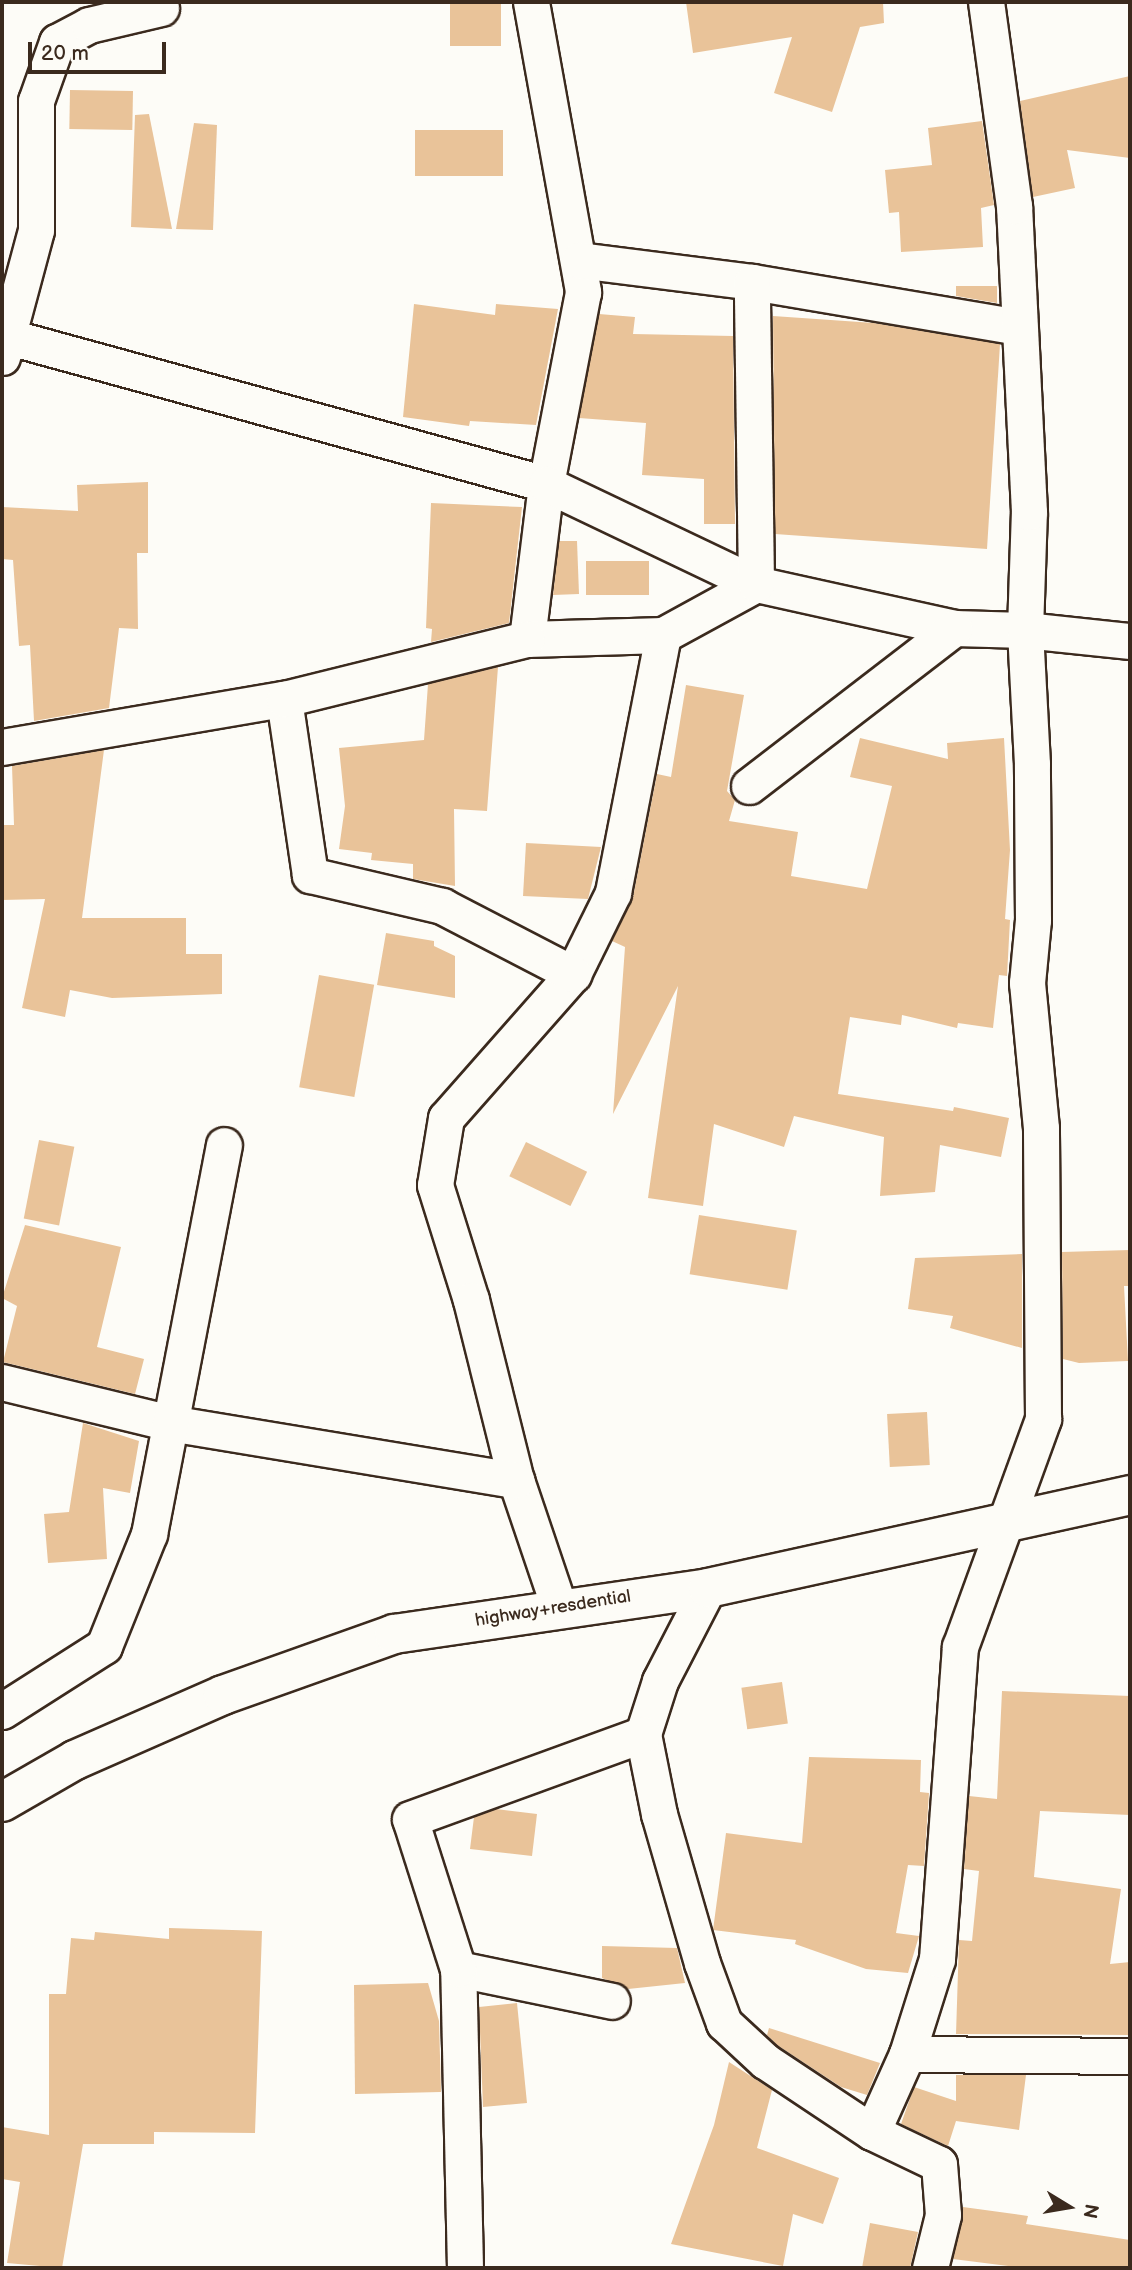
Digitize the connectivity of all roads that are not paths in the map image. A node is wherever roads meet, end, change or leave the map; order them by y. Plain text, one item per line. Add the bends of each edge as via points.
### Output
1 (531, 2) edge
2 (986, 2) edge
3 (162, 8) dead end
4 (579, 260) junction
5 (752, 282) junction
6 (1019, 327) junction
7 (4, 343) edge
8 (546, 484) junction
9 (757, 584) junction
10 (954, 628) junction
11 (1025, 629) junction
12 (663, 635) junction
13 (527, 639) junction
14 (1130, 641) edge
15 (284, 699) junction
16 (2, 747) edge
17 (749, 786) dead end
18 (573, 974) junction
19 (224, 1145) dead end
20 (2, 1382) edge
21 (170, 1423) junction
22 (516, 1480) junction
23 (1130, 1495) edge
24 (1006, 1524) junction
25 (708, 1588) junction
26 (559, 1607) junction
27 (2, 1711) edge
28 (643, 1734) junction
29 (2, 1802) edge
30 (458, 1969) junction
31 (612, 2001) dead end
32 (907, 2054) junction
33 (1130, 2056) edge
34 (872, 2132) junction
35 (465, 2268) edge
36 (930, 2268) edge

1 - 4 street
2 - 6 street via 1014,206
3 - 7 street via 89,25 57,42 36,101 36,230
4 - 5 street
4 - 8 street via 583,292
5 - 6 street
5 - 9 street
6 - 11 street via 1029,512
7 - 8 street
8 - 9 street
8 - 13 street
9 - 10 street
9 - 12 street
10 - 11 street
10 - 17 street
11 - 14 street
11 - 24 street via 1033,920 1027,983 1041,1128 1043,1419
12 - 13 street
12 - 18 street via 614,893
13 - 15 street
15 - 16 street
15 - 18 street via 310,875 442,906
18 - 22 street via 446,1118 435,1185 478,1326
19 - 21 street
20 - 21 street
21 - 22 street
21 - 27 street via 149,1534 104,1646
22 - 26 street
23 - 24 highway, highway+resdential
24 - 25 highway, highway+resdential
24 - 32 street via 960,1647 937,1959
25 - 26 highway, highway+resdential
25 - 28 street via 660,1681
26 - 29 highway, highway+resdential via 394,1634 223,1695 75,1760
28 - 30 street via 410,1819
28 - 34 street via 659,1814 724,2023 765,2061
30 - 31 street
30 - 35 street
32 - 33 street
32 - 34 street
34 - 36 street via 939,2164 943,2215

